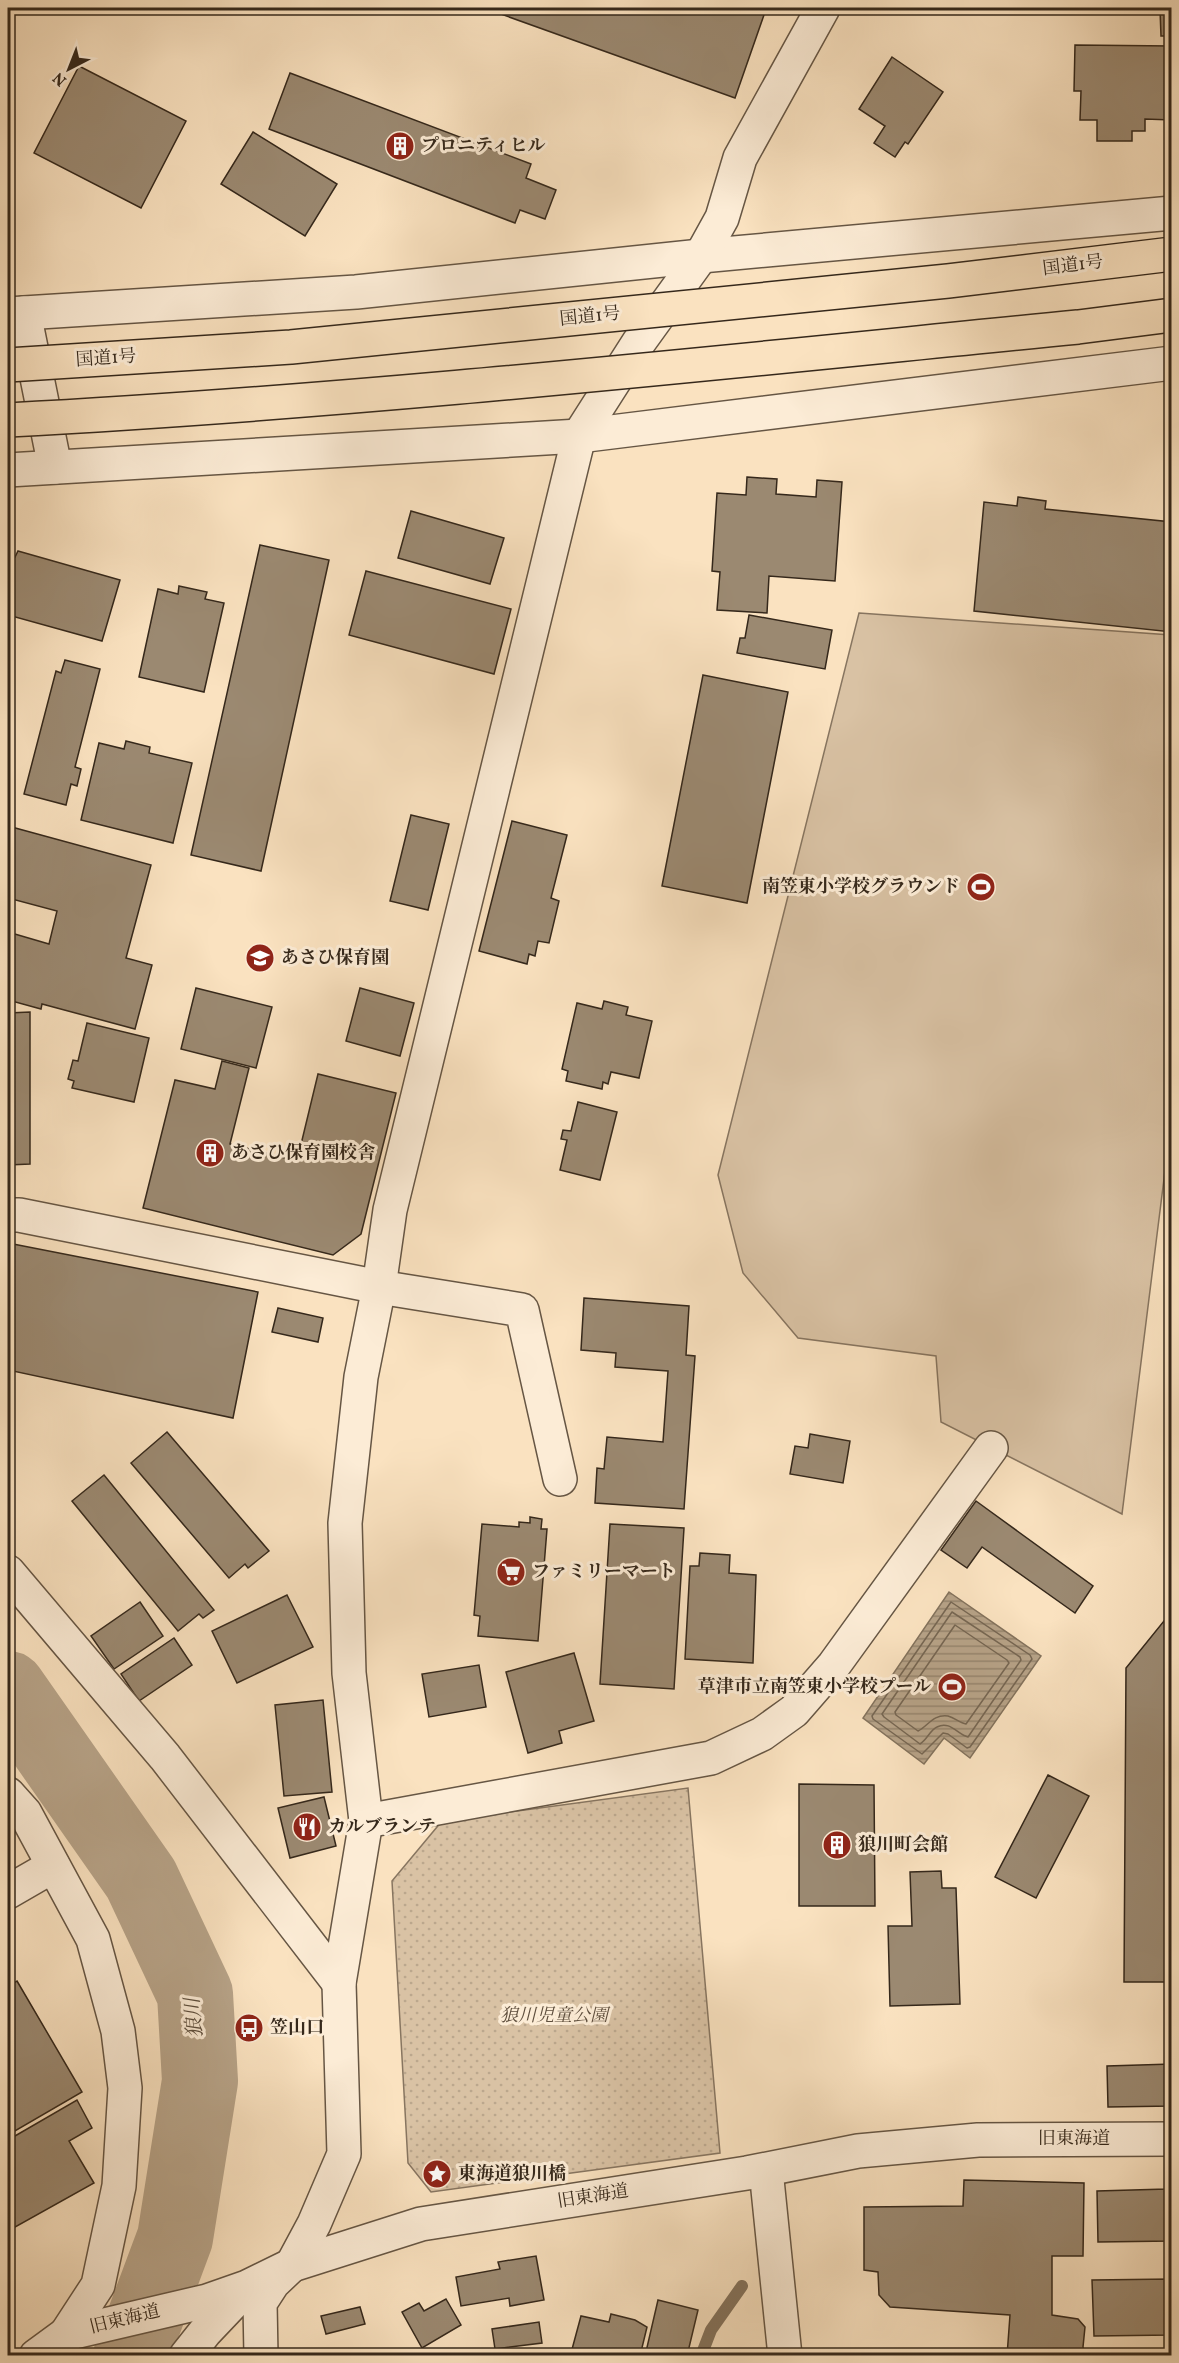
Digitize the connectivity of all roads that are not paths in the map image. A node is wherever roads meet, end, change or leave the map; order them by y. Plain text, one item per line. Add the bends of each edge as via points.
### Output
1 (823, 8) edge
2 (1172, 213) edge
3 (1172, 254) edge
4 (701, 255) junction
5 (16, 314) edge
6 (1172, 315) edge
7 (1172, 363) edge
8 (8, 365) edge
9 (8, 420) edge
10 (579, 436) junction
11 (55, 467) junction
12 (8, 470) edge
13 (8, 1215) edge
14 (379, 1287) junction
15 (991, 1448) dead end
16 (560, 1479) dead end
17 (8, 1572) edge
18 (8, 1794) edge
19 (366, 1821) junction
20 (53, 1866) junction
21 (8, 1892) edge
22 (339, 1983) junction
23 (1172, 2139) edge
24 (766, 2170) junction
25 (292, 2265) junction
26 (247, 2287) junction
27 (66, 2334) junction
28 (36, 2355) edge
29 (186, 2355) edge
30 (261, 2355) edge
31 (785, 2355) edge

1 - 4 street via 740,158 722,218
2 - 4 street
3 - 8 highway, 国道1号, bridge via 948,281 303,345
4 - 5 street via 356,291
4 - 10 street
5 - 11 street
6 - 9 highway, bridge via 509,383
7 - 10 street
10 - 11 street
10 - 14 street via 390,1210
11 - 12 street
13 - 14 street
14 - 16 street via 522,1310
14 - 19 street via 361,1377 345,1523 349,1673
15 - 19 street via 834,1665 794,1711 762,1734 711,1758
17 - 22 street via 165,1757
18 - 20 street via 25,1813
19 - 22 street
20 - 21 street
20 - 27 street via 93,1939 118,2031 125,2088 119,2186 98,2285
22 - 25 street via 344,2154
23 - 24 street, 旧東海道 via 978,2140 858,2151
24 - 25 street, 旧東海道 via 421,2224
24 - 31 street
25 - 26 street, 旧東海道
25 - 30 street via 260,2302
26 - 27 street, 旧東海道
26 - 29 street
27 - 28 street, 旧東海道

